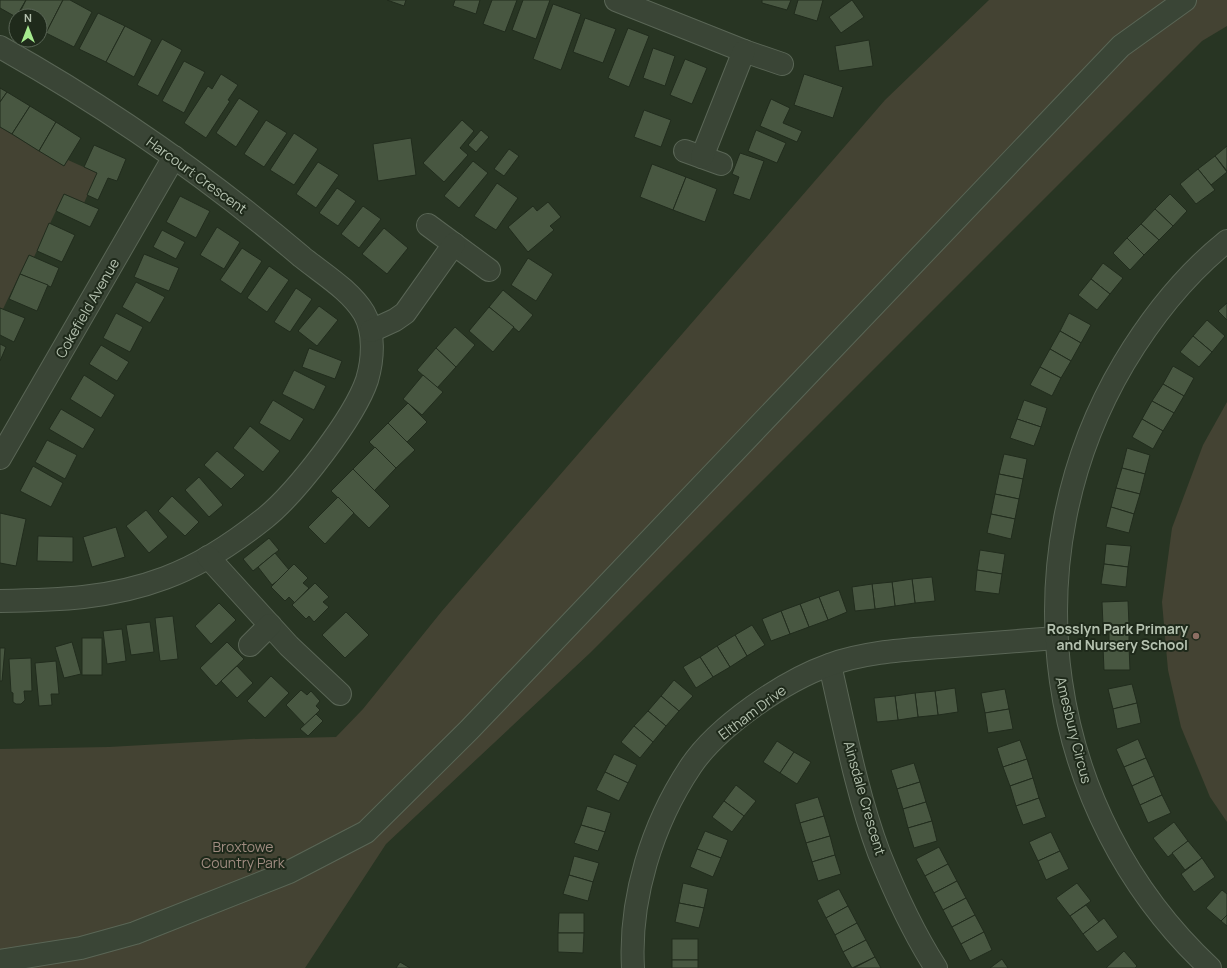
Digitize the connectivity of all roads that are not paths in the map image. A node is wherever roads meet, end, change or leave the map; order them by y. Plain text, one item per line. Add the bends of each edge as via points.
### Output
1 (616, 0) edge
2 (1185, 0) edge
3 (0, 47) edge
4 (744, 51) junction
5 (782, 64) dead end
6 (174, 157) junction
7 (702, 157) dead end
8 (428, 224) dead end
9 (1227, 241) edge
10 (454, 244) junction
11 (489, 270) dead end
12 (370, 331) junction
13 (0, 458) edge
14 (208, 557) junction
15 (0, 601) edge
16 (270, 625) junction
17 (1056, 638) junction
18 (250, 645) dead end
19 (830, 665) junction
20 (340, 694) dead end
21 (0, 961) edge
22 (633, 968) edge
23 (936, 968) edge
24 (1210, 968) edge

1 - 4 street
2 - 21 street via 1121,46 469,730 366,832 289,872 135,933 81,948
3 - 6 street, Harcourt Crescent via 111,114
4 - 5 street
4 - 7 street
6 - 12 street, Harcourt Crescent via 259,220 344,290 364,313
6 - 13 street, Cokefield Avenue
8 - 10 street
9 - 17 street, Amesbury Circus via 1189,277 1160,310 1134,346 1093,423 1066,507 1055,594
10 - 11 street
10 - 12 street via 405,313 388,324
12 - 14 street, Harcourt Crescent via 372,357 367,380 357,403 330,442 298,484 267,516 232,543
14 - 15 street, Harcourt Crescent via 166,578 123,591 66,600
14 - 16 street
16 - 18 street
16 - 20 street
17 - 19 street, Eltham Drive via 900,650 867,655
17 - 24 street, Amesbury Circus via 1065,708 1083,774 1100,817 1147,898 1170,927
19 - 22 street, Eltham Drive via 806,674 775,692 710,743 691,766 670,803 646,862 635,913
19 - 23 street, Ainsdale Crescent via 866,812 879,852 900,903

